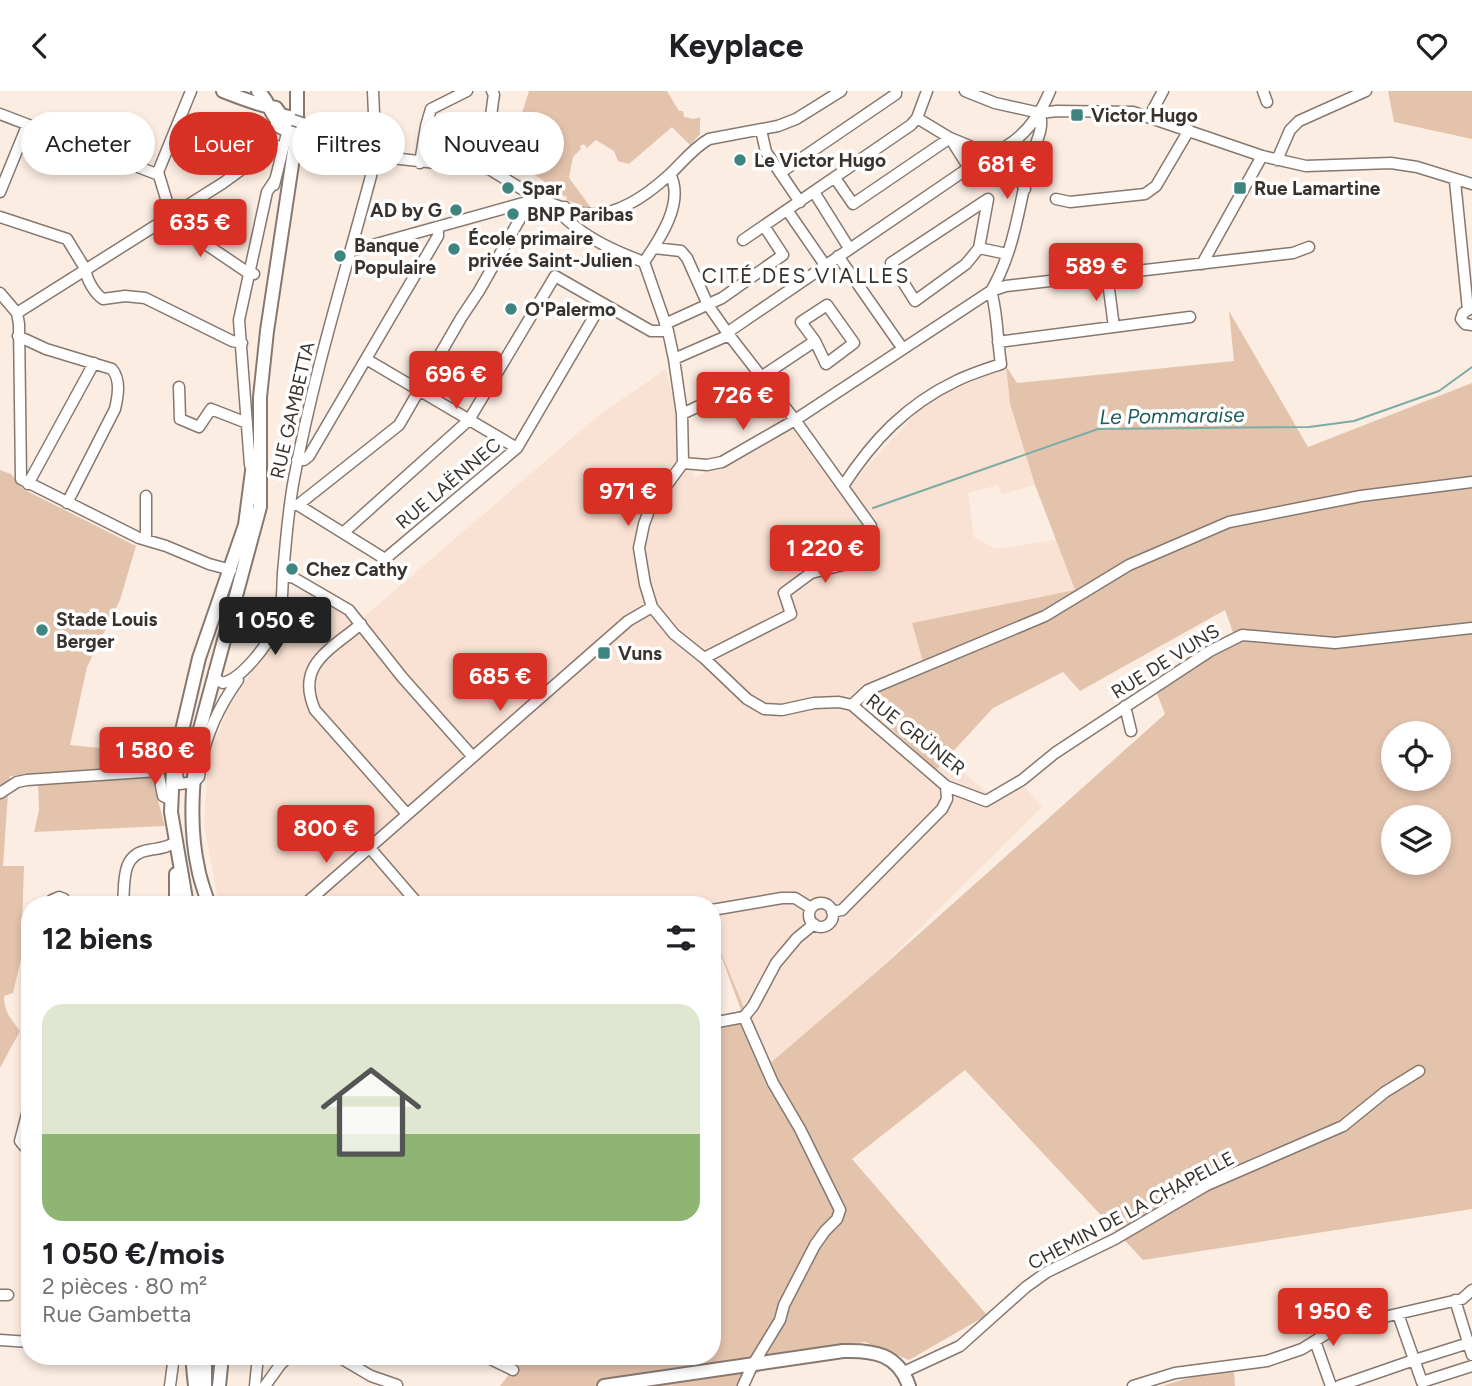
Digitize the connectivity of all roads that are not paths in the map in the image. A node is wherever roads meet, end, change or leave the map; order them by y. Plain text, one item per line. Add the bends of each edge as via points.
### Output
1 (191, 91) edge
2 (223, 91) edge
3 (258, 91) edge
4 (297, 91) edge
5 (373, 91) edge
6 (467, 91) edge
7 (492, 91) edge
8 (841, 91) edge
9 (896, 91) edge
10 (927, 91) edge
11 (965, 91) edge
12 (1050, 91) edge
13 (1163, 91) edge
14 (1263, 91) edge
15 (1366, 91) edge
16 (1267, 102) dead end
17 (374, 112) edge
18 (430, 112) edge
19 (491, 112) edge
20 (1040, 113) junction
21 (0, 114) edge
22 (1149, 117) junction
23 (279, 118) junction
24 (918, 118) junction
25 (292, 121) edge
26 (21, 123) edge
27 (761, 130) junction
28 (1189, 130) junction
29 (950, 138) junction
30 (21, 141) edge
31 (283, 147) junction
32 (1001, 150) junction
33 (989, 154) junction
34 (1262, 156) junction
35 (1277, 160) junction
36 (969, 168) junction
37 (780, 173) junction
38 (155, 174) edge
39 (670, 174) junction
40 (159, 175) junction
41 (371, 175) edge
42 (499, 175) edge
43 (835, 178) junction
44 (1455, 181) junction
45 (1472, 184) edge
46 (1025, 189) junction
47 (0, 192) edge
48 (814, 192) junction
49 (1056, 199) dead end
50 (532, 201) junction
51 (800, 202) junction
52 (565, 207) junction
53 (788, 210) junction
54 (0, 217) edge
55 (169, 217) junction
56 (764, 226) junction
57 (438, 227) junction
58 (743, 240) dead end
59 (1309, 247) dead end
60 (654, 248) junction
61 (849, 248) junction
62 (979, 248) junction
63 (351, 251) junction
64 (1007, 254) junction
65 (838, 256) junction
66 (644, 262) junction
67 (825, 264) junction
68 (1202, 264) junction
69 (86, 270) junction
70 (252, 274) junction
71 (1107, 274) junction
72 (991, 291) junction
73 (0, 293) edge
74 (602, 303) junction
75 (708, 305) junction
76 (1470, 310) edge
77 (17, 313) junction
78 (1190, 317) dead end
79 (1472, 325) edge
80 (667, 327) junction
81 (1114, 327) junction
82 (267, 331) junction
83 (729, 335) junction
84 (18, 336) junction
85 (815, 341) junction
86 (998, 342) junction
87 (242, 343) junction
88 (903, 349) junction
89 (366, 359) junction
90 (674, 359) junction
91 (94, 363) junction
92 (761, 377) junction
93 (179, 387) dead end
94 (419, 390) junction
95 (682, 414) junction
96 (469, 419) junction
97 (796, 420) junction
98 (247, 423) junction
99 (517, 448) junction
100 (297, 460) junction
101 (683, 463) junction
102 (251, 480) junction
103 (1472, 482) edge
104 (28, 484) junction
105 (843, 486) junction
106 (145, 496) dead end
107 (67, 503) junction
108 (294, 505) junction
109 (343, 533) junction
110 (146, 539) junction
111 (231, 570) junction
112 (283, 575) junction
113 (652, 607) junction
114 (361, 624) junction
115 (1472, 628) edge
116 (704, 658) junction
117 (244, 669) junction
118 (196, 670) junction
119 (214, 673) junction
120 (852, 705) junction
121 (1125, 706) junction
122 (1131, 731) dead end
123 (177, 747) junction
124 (472, 757) junction
125 (158, 771) junction
126 (196, 779) junction
127 (946, 786) junction
128 (0, 793) edge
129 (986, 801) joint
130 (171, 806) junction
131 (407, 814) junction
132 (176, 842) junction
133 (369, 848) junction
134 (199, 873) junction
135 (123, 896) edge
136 (176, 896) edge
137 (185, 896) edge
138 (205, 896) edge
139 (314, 896) edge
140 (411, 896) edge
141 (721, 908) edge
142 (811, 908) junction
143 (832, 912) junction
144 (814, 924) junction
145 (744, 1017) junction
146 (721, 1021) edge
147 (1419, 1071) dead end
148 (1472, 1290) edge
149 (1455, 1300) junction
150 (1398, 1314) junction
151 (0, 1340) edge
152 (21, 1341) edge
153 (1315, 1341) junction
154 (1470, 1342) edge
155 (1472, 1355) edge
156 (1416, 1360) junction
157 (173, 1365) edge
158 (193, 1365) edge
159 (205, 1365) edge
160 (215, 1365) edge
161 (220, 1365) edge
162 (257, 1365) edge
163 (282, 1365) edge
164 (352, 1365) edge
165 (503, 1365) edge
166 (752, 1366) junction
167 (1472, 1366) edge
168 (513, 1370) dead end
169 (904, 1373) junction
170 (1422, 1384) edge
171 (397, 1385) edge
172 (170, 1386) edge
173 (195, 1386) edge
174 (205, 1386) edge
175 (216, 1386) edge
176 (256, 1386) edge
177 (265, 1386) edge
178 (604, 1386) edge
179 (743, 1386) edge
180 (909, 1386) edge
181 (1133, 1386) edge
182 (1331, 1386) edge
183 (1339, 1386) edge

1 - 40 street
2 - 23 main road
3 - 23 main road
4 - 82 main road via 297,131
5 - 17 street, RUE GAMBETTA
6 - 18 street
7 - 19 street
8 - 27 street via 796,119
9 - 37 street
10 - 24 street
11 - 20 street
12 - 20 street
13 - 22 street
14 - 16 street
15 - 35 street via 1299,121
20 - 22 street via 1118,111
20 - 32 street via 1030,129
20 - 46 street via 1043,126
21 - 26 street
22 - 28 street
23 - 25 street, bridge
23 - 31 street
24 - 29 street
24 - 43 street
27 - 37 street via 766,152
27 - 39 street via 709,139
28 - 34 street
28 - 49 street via 1156,185 1145,194 1070,202
29 - 33 street
29 - 36 street
29 - 43 street via 853,204
30 - 47 street
31 - 55 street via 274,146
31 - 70 street via 275,180 267,192
32 - 33 street
32 - 46 street
33 - 36 street
34 - 35 street
34 - 68 street
35 - 44 street via 1306,166 1391,163
36 - 61 street
37 - 51 street
38 - 40 street
39 - 52 street via 618,209 582,213
39 - 60 street via 676,185 671,212
40 - 55 street
41 - 63 street, RUE GAMBETTA
42 - 50 street via 530,194
43 - 48 street
44 - 45 street
44 - 76 street
46 - 64 street
48 - 51 street
48 - 61 street
50 - 52 street
50 - 57 street
50 - 94 street
51 - 53 street
52 - 66 street via 565,218 579,231
53 - 56 street
53 - 67 street
54 - 69 street via 67,239
55 - 69 street
55 - 70 street
56 - 58 street
56 - 75 street via 783,255
57 - 63 street
57 - 89 street via 438,236
59 - 68 street
60 - 66 street
60 - 75 street via 681,251
61 - 65 street
62 - 62 street via 915,301 891,263 988,199
62 - 64 street
63 - 100 street, RUE GAMBETTA
64 - 72 street
65 - 67 street
65 - 88 street
66 - 80 street
67 - 83 street
68 - 71 street
69 - 77 street
69 - 87 street via 103,299 145,298
70 - 87 street via 239,320
71 - 72 street
71 - 81 street
72 - 86 street
72 - 88 street
73 - 77 street
74 - 80 street via 651,331
74 - 96 street via 555,277
74 - 99 street, RUE LAËNNEC
75 - 80 street
75 - 83 street
76 - 79 street via 1461,319
77 - 84 street
78 - 81 street
80 - 90 street
81 - 86 street
82 - 102 main road via 260,363
82 - 119 main road via 259,423 260,507
83 - 90 street
83 - 92 street
84 - 91 street
84 - 104 street via 21,479
85 - 85 street via 802,323 827,305 853,343 826,364
85 - 92 street
86 - 105 street via 1002,364 956,381 918,403 866,451
87 - 98 street
88 - 97 street
89 - 94 street
89 - 100 street via 309,456
90 - 95 street
91 - 104 street
91 - 107 street via 116,375 118,395
92 - 95 street
92 - 97 street
93 - 98 street via 180,419 199,427 211,409
94 - 96 street
94 - 108 street via 399,425
95 - 101 street
96 - 99 street
96 - 109 street
97 - 101 street via 722,462
97 - 105 street
98 - 102 street
99 - 109 street, RUE LAËNNEC via 385,559
100 - 108 street, RUE GAMBETTA
101 - 113 street via 650,508 644,524 639,548
102 - 111 main road via 245,525
103 - 120 street via 1361,496 1228,522 1129,565 1045,617 868,690
104 - 107 street
105 - 116 street via 871,526 871,551 859,561 811,573 783,593 791,614
106 - 110 street
107 - 110 street
108 - 109 street, RUE LAËNNEC
108 - 112 street, RUE GAMBETTA
110 - 111 street
111 - 118 main road
112 - 114 street via 338,602
112 - 117 street, RUE GAMBETTA via 277,624
113 - 116 street, RUE GRÜNER via 674,634
113 - 124 street via 628,621
114 - 124 street
114 - 131 street via 317,661 308,678 308,694 315,710
115 - 121 street, RUE DE VUNS via 1335,643 1242,635
116 - 120 street, RUE GRÜNER via 764,709 814,703
117 - 119 street via 223,683
117 - 126 street, RUE GAMBETTA via 217,714
118 - 123 main road
118 - 126 street via 197,686 177,776 180,784
119 - 126 main road via 200,729
120 - 127 street, RUE GRÜNER
121 - 122 street
121 - 129 street, RUE DE VUNS via 1022,781
123 - 125 street via 163,748
123 - 130 main road
124 - 131 street
125 - 128 street via 37,778 17,782
125 - 130 street via 163,796
126 - 134 main road
127 - 129 street, RUE GRÜNER
127 - 143 street via 942,809 842,909
130 - 132 main road
130 - 134 main road via 187,809 191,853
131 - 133 street
132 - 135 street via 135,855 124,875
132 - 136 main road
132 - 137 main road
133 - 139 street
133 - 140 street
134 - 138 main road
141 - 142 street via 782,898 795,898
142 - 143 street via 821,903 829,905
142 - 144 street
143 - 144 street via 825,926
144 - 145 street via 776,963
145 - 146 street
145 - 166 street via 840,1210 816,1245
147 - 169 street, CHEMIN DE LA CHAPELLE via 1343,1126 1207,1185 1047,1272 960,1346
148 - 149 street
149 - 150 street
149 - 154 street
150 - 153 street via 1345,1326
150 - 156 street
151 - 152 street
153 - 181 street via 1267,1361 1175,1373
153 - 182 street
154 - 155 street
154 - 156 street
156 - 170 street
156 - 183 street
157 - 172 street
158 - 173 main road
159 - 174 main road
160 - 175 main road
161 - 175 main road
162 - 176 street
163 - 177 street
164 - 171 street
165 - 168 street
166 - 169 main road via 862,1350 888,1359
166 - 178 main road
166 - 179 street
167 - 170 street
169 - 180 main road

